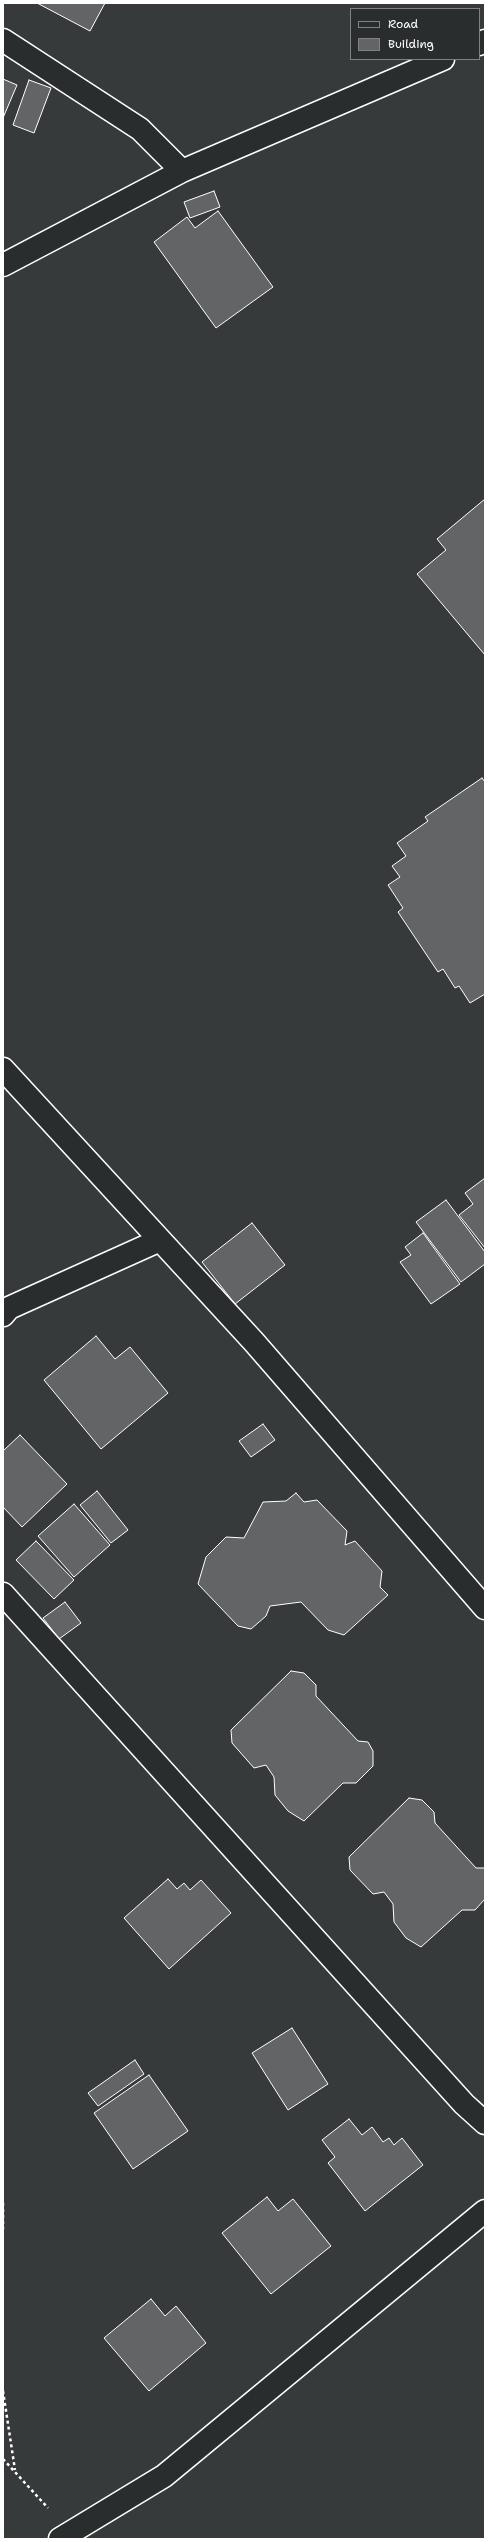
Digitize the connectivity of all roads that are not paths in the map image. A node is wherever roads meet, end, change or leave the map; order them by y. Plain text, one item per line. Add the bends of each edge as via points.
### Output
1 (3, 40) edge
2 (441, 60) edge
3 (182, 171) junction
4 (3, 265) edge
5 (3, 1069) edge
6 (160, 1240) junction
7 (3, 1315) edge
8 (3, 1594) edge
9 (485, 1608) edge
10 (485, 2123) edge
11 (485, 2211) edge
12 (65, 2536) edge

1 - 3 street via 140,129
2 - 3 street
3 - 4 street
5 - 6 street
6 - 7 street via 9,1308
6 - 9 street via 254,1342
8 - 10 street via 464,2104
11 - 12 street via 164,2476

